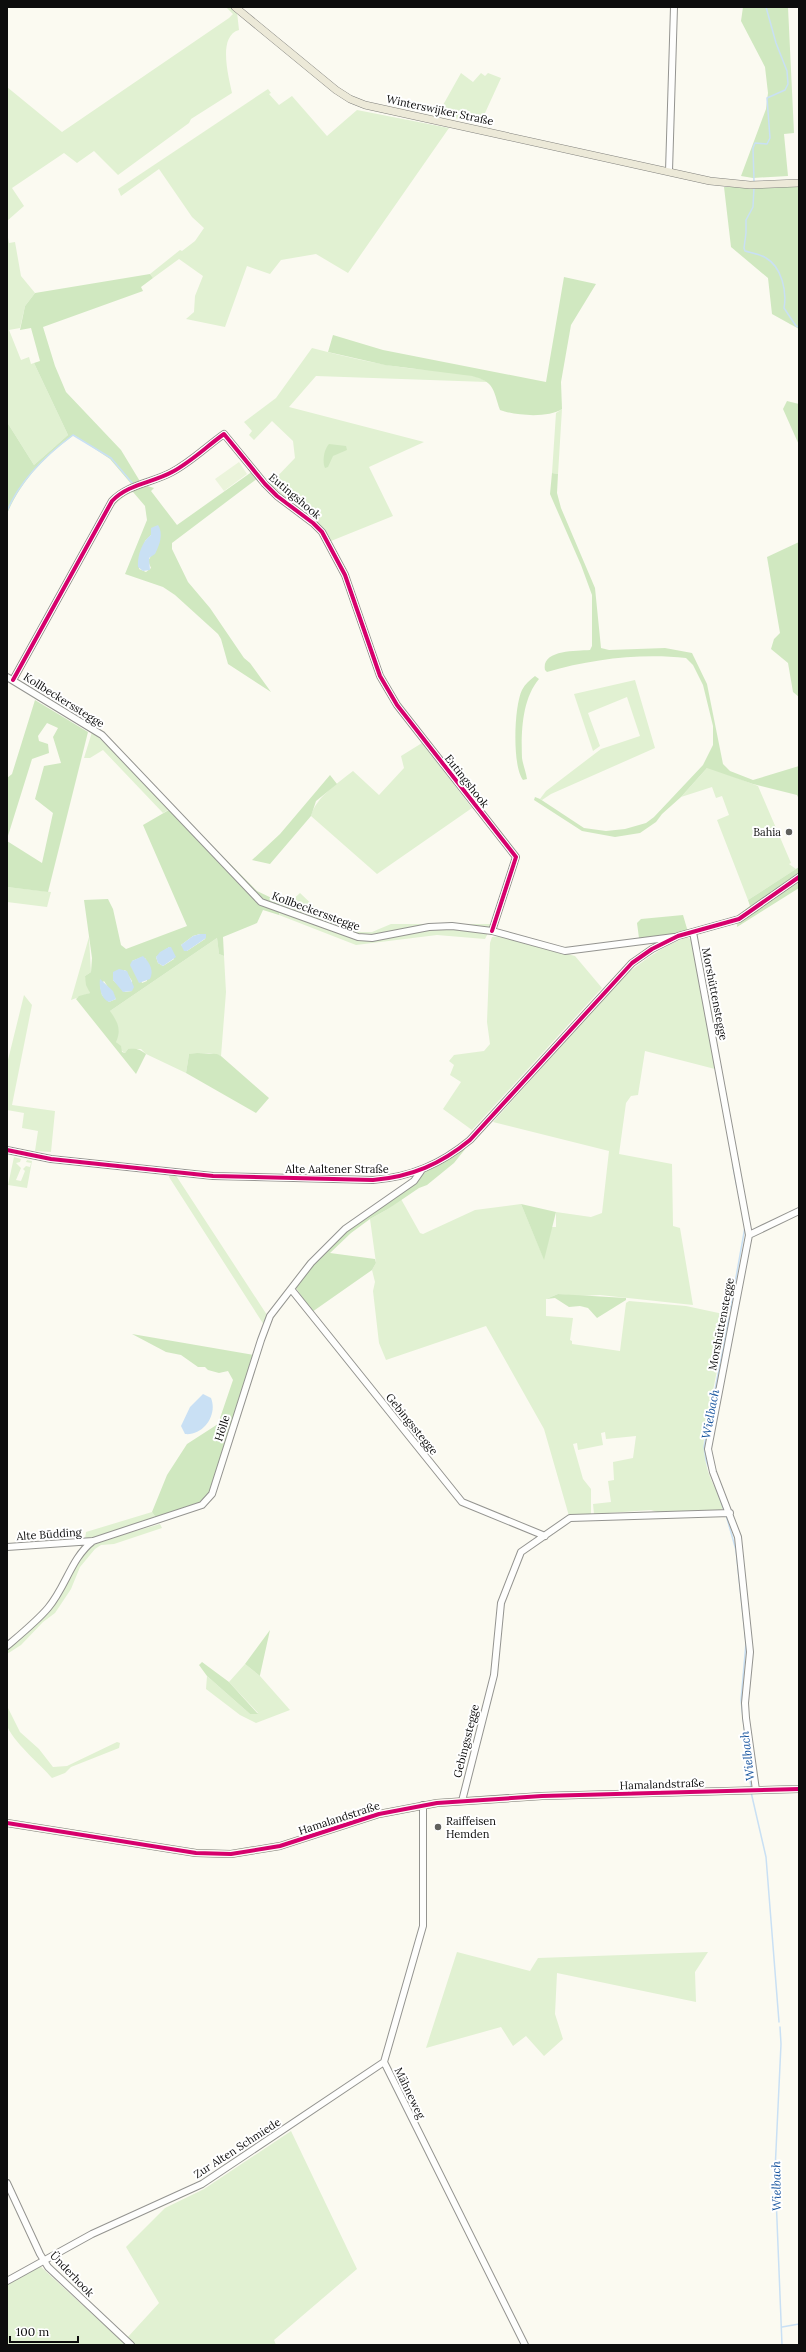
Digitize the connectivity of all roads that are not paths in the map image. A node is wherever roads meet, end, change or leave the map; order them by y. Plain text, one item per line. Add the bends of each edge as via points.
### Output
1 (235, 7) edge
2 (674, 7) edge
3 (670, 171) junction
4 (799, 182) edge
5 (7, 676) edge
6 (13, 680) junction
7 (799, 877) edge
8 (492, 931) junction
9 (693, 932) junction
10 (678, 936) junction
11 (7, 1150) edge
12 (421, 1171) junction
13 (799, 1211) edge
14 (749, 1235) junction
15 (291, 1289) junction
16 (730, 1513) junction
17 (544, 1536) junction
18 (93, 1541) junction
19 (7, 1547) edge
20 (7, 1646) edge
21 (799, 1789) edge
22 (753, 1790) junction
23 (462, 1801) junction
24 (423, 1804) junction
25 (7, 1823) edge
26 (384, 2062) junction
27 (7, 2183) edge
28 (44, 2261) junction
29 (7, 2281) edge
30 (131, 2345) edge
31 (525, 2345) edge

1 - 3 main road, Winterswijker Straße via 336,90 358,103
2 - 3 street
3 - 4 main road, Winterswijker Straße via 710,181 750,185
5 - 6 street, Kollbeckersstegge
6 - 8 street, Kollbeckersstegge via 102,735 261,902 358,938 437,927
6 - 8 street, Eutingshook via 112,501 124,491 174,471 224,434 265,484 322,532 345,575 380,676 394,699 516,857
7 - 9 street, Alte Aaltener Straße via 739,919
8 - 10 street, Kollbeckersstegge via 565,951
9 - 10 street, Alte Aaltener Straße
9 - 14 street, Morshüttenstegge
10 - 12 street, Alte Aaltener Straße via 632,963 470,1140 440,1162
11 - 12 street, Alte Aaltener Straße via 51,1158 213,1176 373,1180
12 - 15 street, Hölle via 414,1181 345,1229 311,1263
13 - 14 street
14 - 16 street, Morshüttenstegge via 708,1440 710,1460
15 - 17 street, Gebingsstegge via 462,1502
15 - 18 street, Hölle via 270,1316 265,1328 208,1501 162,1520
16 - 17 street, Gebingsstegge via 570,1518
16 - 22 street, Morshüttenstegge via 738,1537 750,1652 745,1703
17 - 23 street, Gebingsstegge via 521,1552 501,1603 494,1675
18 - 19 street, Alte Büdding
18 - 20 street, Hölle via 75,1560 48,1608
21 - 22 main road, Hamalandstraße
22 - 23 main road, Hamalandstraße
23 - 24 main road, Hamalandstraße
24 - 25 main road, Hamalandstraße via 379,1814 280,1846 232,1854 196,1853
24 - 26 street, Mähneweg via 423,1926
26 - 28 street, Zur Alten Schmiede via 202,2184 92,2234
26 - 31 street, Mähneweg
27 - 28 street, Ünderhook
28 - 29 street, Zur Alten Schmiede
28 - 30 street, Ünderhook

